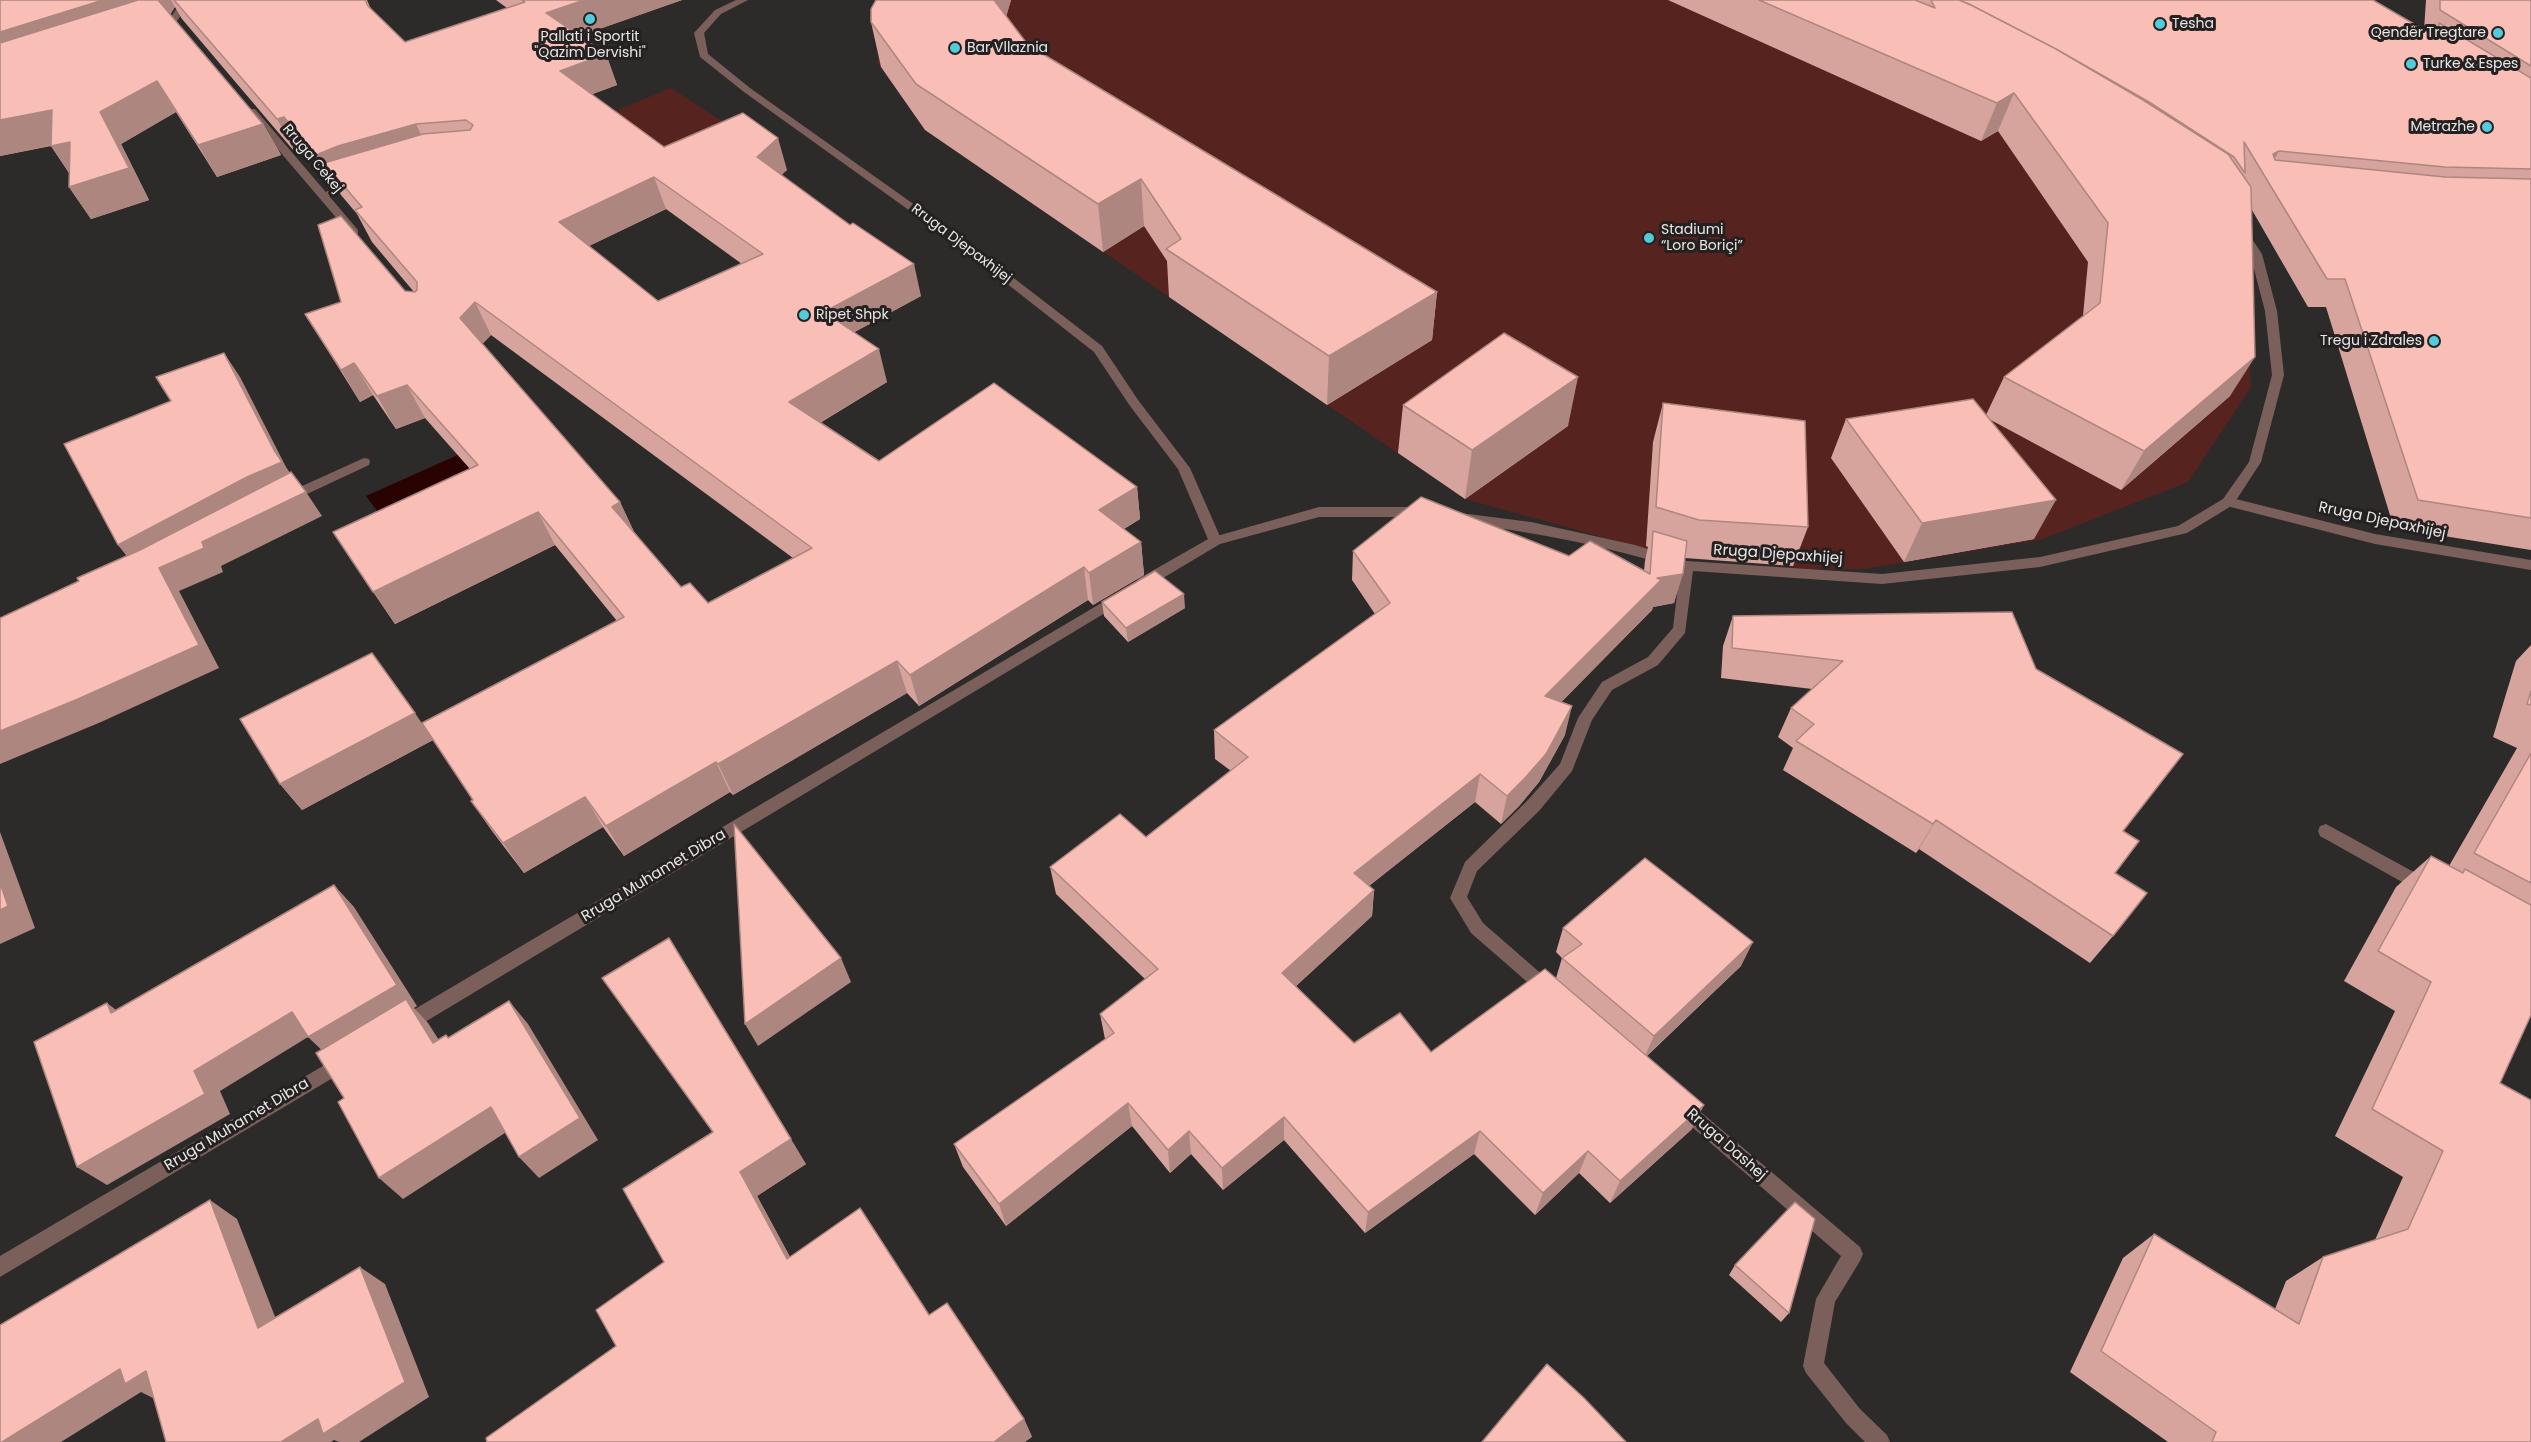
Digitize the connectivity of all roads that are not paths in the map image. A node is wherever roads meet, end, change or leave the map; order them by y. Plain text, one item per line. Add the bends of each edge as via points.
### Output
1 (187, 0) edge
2 (743, 0) edge
3 (145, 28) edge
4 (241, 98) edge
5 (368, 179) edge
6 (323, 195) junction
7 (2238, 226) edge
8 (361, 239) edge
9 (364, 462) dead end
10 (2228, 502) junction
11 (270, 506) edge
12 (1319, 512) joint
13 (1215, 541) junction
14 (2531, 565) edge
15 (1687, 566) junction
16 (2326, 831) dead end
17 (2439, 895) edge
18 (1564, 1004) edge
19 (391, 1033) edge
20 (360, 1052) edge
21 (1668, 1095) edge
22 (0, 1267) edge
23 (1880, 1442) edge

1 - 3 street via 177,23
2 - 13 street, Rruga Djepaxhijej via 718,12 699,33 703,55 963,244 1098,349 1184,468
4 - 6 street, Rruga Cekej
5 - 6 street
6 - 8 street, Rruga Cekej
7 - 10 street, Rruga Djepaxhijej via 2256,254 2271,311 2278,375 2255,462
9 - 11 street
10 - 14 street, Rruga Djepaxhijej via 2375,539
10 - 15 street, Rruga Djepaxhijej via 2182,530 2040,561 1882,579
12 - 13 street, Rruga Muhamet Dibra
12 - 15 street, Rruga Djepaxhijej via 1435,514 1531,527
13 - 19 street, Rruga Muhamet Dibra
15 - 18 street via 1680,629 1653,662 1607,686 1585,718 1567,767 1471,867 1458,898 1477,928
16 - 17 street
20 - 22 street, Rruga Muhamet Dibra
21 - 23 street, Rruga Dashej via 1853,1254 1826,1299 1813,1366 1853,1416

